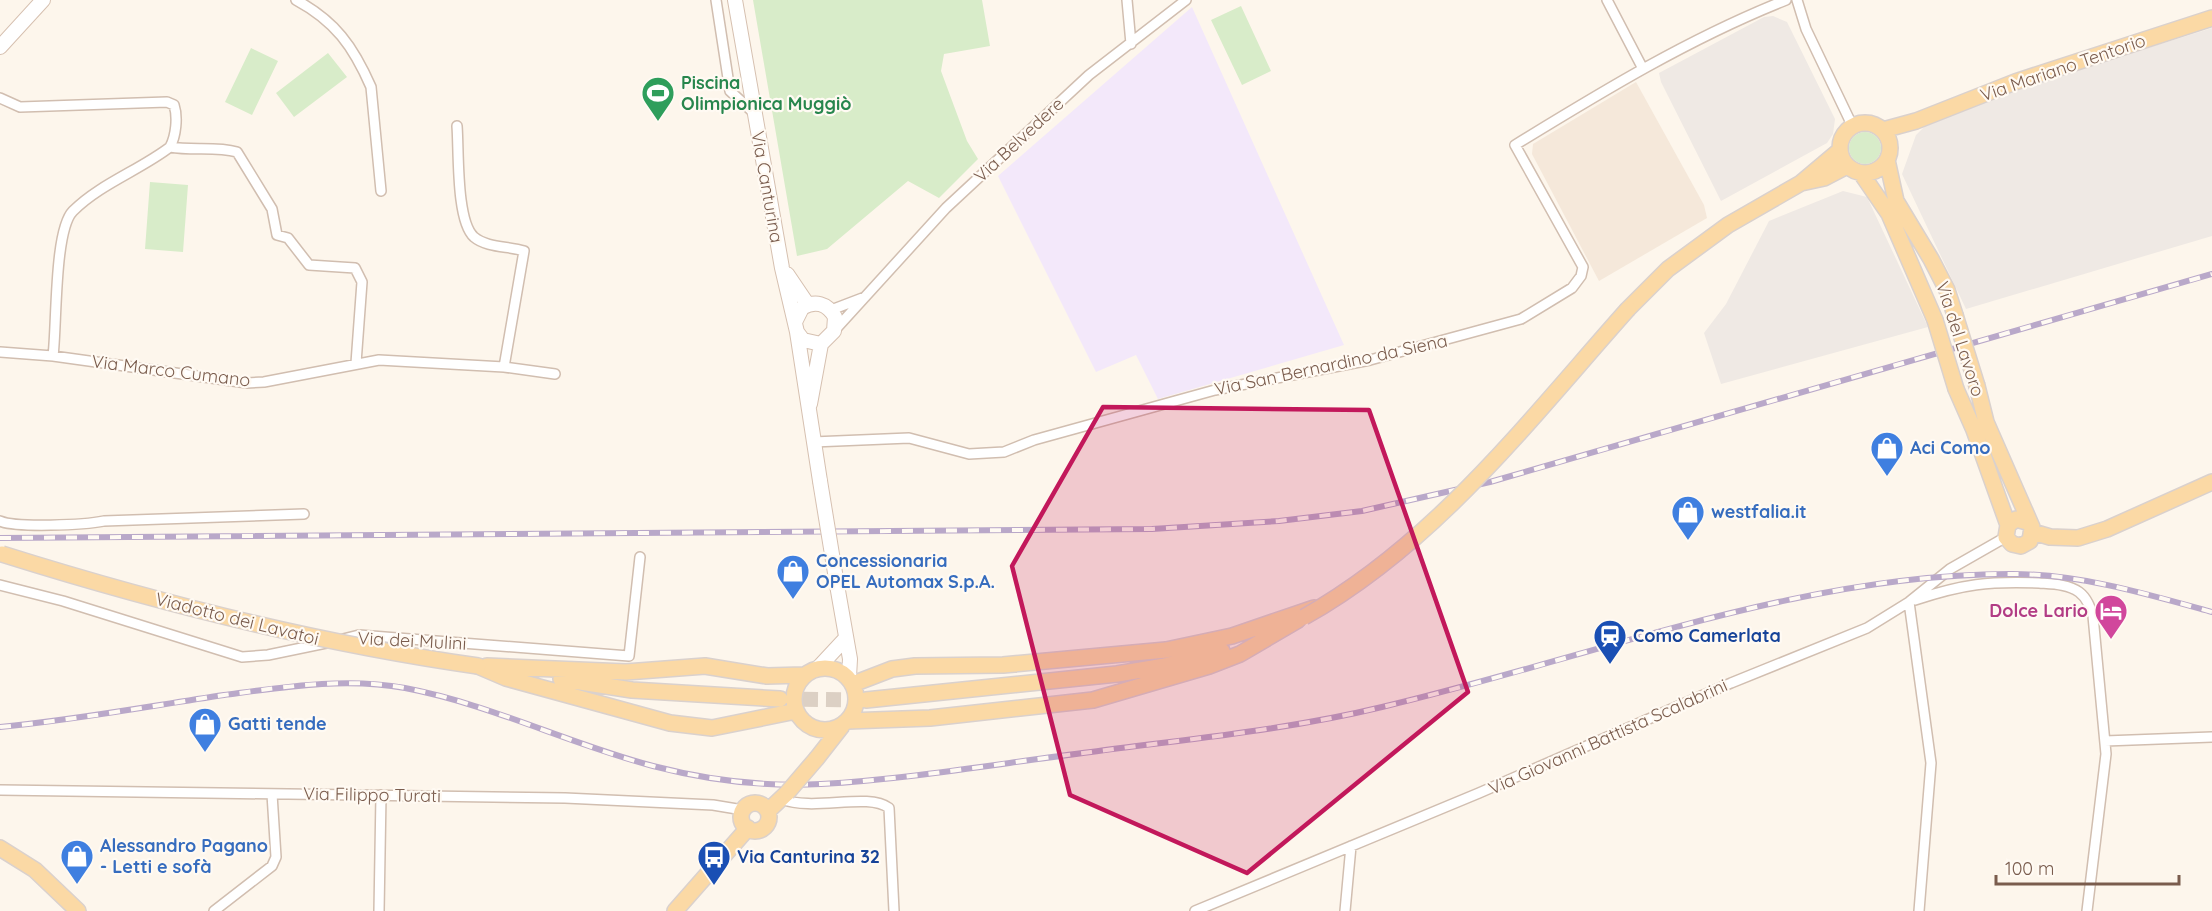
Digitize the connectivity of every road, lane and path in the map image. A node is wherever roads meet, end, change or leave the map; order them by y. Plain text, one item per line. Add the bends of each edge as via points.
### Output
1 (43, 0) edge
2 (296, 0) edge
3 (716, 0) edge
4 (735, 0) edge
5 (1127, 0) edge
6 (1186, 0) edge
7 (1607, 0) edge
8 (1786, 0) edge
9 (1797, 0) edge
10 (2212, 18) edge
11 (1806, 29) junction
12 (1131, 44) junction
13 (0, 47) edge
14 (1642, 67) junction
15 (0, 98) edge
16 (754, 113) junction
17 (1852, 125) junction
18 (457, 126) dead end
19 (1887, 145) junction
20 (170, 147) junction
21 (1839, 152) junction
22 (1854, 170) junction
23 (1801, 183) junction
24 (381, 191) dead end
25 (782, 268) junction
26 (867, 296) junction
27 (808, 305) junction
28 (831, 310) junction
29 (796, 327) junction
30 (834, 331) junction
31 (821, 344) junction
32 (0, 352) edge
33 (53, 356) junction
34 (356, 363) junction
35 (504, 367) junction
36 (555, 374) dead end
37 (808, 412) junction
38 (813, 442) junction
39 (2212, 482) edge
40 (304, 514) dead end
41 (0, 520) edge
42 (2007, 531) junction
43 (2029, 532) junction
44 (0, 553) edge
45 (640, 557) dead end
46 (0, 585) edge
47 (1910, 602) junction
48 (1328, 604) junction
49 (845, 639) junction
50 (1236, 646) junction
51 (478, 666) junction
52 (818, 668) junction
53 (804, 675) junction
54 (851, 680) junction
55 (780, 699) tunnel mouth
56 (866, 700) tunnel mouth
57 (796, 711) junction
58 (845, 723) junction
59 (810, 726) junction
60 (2212, 737) edge
61 (2105, 741) junction
62 (817, 758) junction
63 (0, 790) edge
64 (272, 794) junction
65 (381, 795) junction
66 (784, 796) junction
67 (743, 810) junction
68 (768, 811) junction
69 (748, 828) junction
70 (1351, 846) junction
71 (0, 848) edge
72 (0, 860) edge
73 (74, 907) edge
74 (214, 911) edge
75 (379, 911) edge
76 (675, 911) edge
77 (894, 911) edge
78 (1195, 911) edge
79 (1345, 911) edge
80 (1919, 911) edge
81 (2087, 911) edge

1 - 13 main road
2 - 24 street via 331,22 368,78
3 - 16 street via 730,91
4 - 16 main road, Via Canturina
5 - 12 street
6 - 12 street, Via Belvedere
7 - 14 street
8 - 11 street
8 - 14 street, Via San Bernardino da Siena
9 - 11 street
10 - 19 main road, Via Mariano Tentorio via 2015,82 1916,121
11 - 17 street
12 - 26 street, Via Belvedere via 1089,75 946,208
14 - 38 street, Via San Bernardino da Siena via 1515,145 1582,262 1581,276 1572,288 1521,319 1370,360 1215,390 1034,440 1004,452 969,454 909,438
15 - 20 street via 20,108 161,102 174,105 174,139
16 - 25 main road, Via Canturina
17 - 19 main road via 1869,122
17 - 21 main road via 1842,136
18 - 35 street via 464,219 474,237 491,245 524,251
19 - 22 main road via 1876,171
19 - 43 main road, Via del Lavoro, bridge via 1896,201 1947,290 1986,422
20 - 33 street via 86,201 67,218 61,243
20 - 34 street via 237,153 272,209 277,235 288,238 309,265 354,268 359,272 362,282
21 - 22 main road
21 - 23 main road
22 - 23 main road
22 - 42 main road, Via del Lavoro, bridge via 1889,214 1935,320
23 - 48 main road, bridge via 1728,225 1668,269 1458,498 1389,560
25 - 27 main road, Via Canturina
25 - 29 main road, Via Canturina
26 - 28 street, Via Belvedere
26 - 30 street, Via Belvedere
27 - 28 main road via 818,303
27 - 29 main road via 797,314
28 - 30 main road
29 - 31 main road via 803,340
29 - 37 main road, Via Canturina
30 - 31 main road
31 - 37 main road, Via Canturina
32 - 33 street, Via Marco Cumano
33 - 34 street, Via Marco Cumano via 247,383
34 - 35 street, Via Marco Cumano via 379,360
35 - 36 street, Via Marco Cumano
37 - 38 main road, Via Canturina
38 - 49 main road, Via Canturina, bridge
39 - 43 main road via 2078,538
40 - 41 street via 91,524 16,524
42 - 43 main road via 2016,519
42 - 43 main road via 2017,546
42 - 47 street, Via Giovanni Battista Scalabrini via 1950,568
44 - 51 main road, Viadotto dei Lavatoi, bridge via 201,612 331,643
45 - 46 street, Via dei Mulini via 629,656 359,635 242,657
47 - 61 street via 1951,588 1994,581 2056,584 2079,592 2093,616
47 - 70 street, Via Giovanni Battista Scalabrini via 1867,628
47 - 80 street via 1931,762
48 - 50 main road, bridge
48 - 50 main road, bridge
49 - 52 main road
49 - 54 main road, Via Canturina
50 - 54 main road via 1003,664 915,666
50 - 56 main road via 1165,666 1117,674
50 - 58 main road via 1209,666 1093,700
51 - 53 main road via 626,672 705,666 767,676
51 - 55 main road via 632,690
51 - 57 main road via 506,678 670,723 712,728
52 - 53 main road
52 - 54 main road via 835,669
53 - 57 main road via 794,692
54 - 58 main road via 856,703
57 - 59 main road
58 - 59 main road via 826,730
58 - 62 main road
59 - 62 main road
60 - 61 street
61 - 81 street
62 - 66 main road, bridge
63 - 64 street, Via Filippo Turati
64 - 65 street, Via Filippo Turati
64 - 74 street via 276,857 272,866
65 - 67 street, Via Filippo Turati via 633,800
65 - 75 street
66 - 68 main road
66 - 77 street via 797,804 872,802 889,808
67 - 68 main road via 756,803
67 - 69 main road via 742,821
68 - 69 main road via 764,828
69 - 76 main road
70 - 78 street, Via Giovanni Battista Scalabrini
70 - 79 street
71 - 73 main road via 35,870
72 - 73 main road

